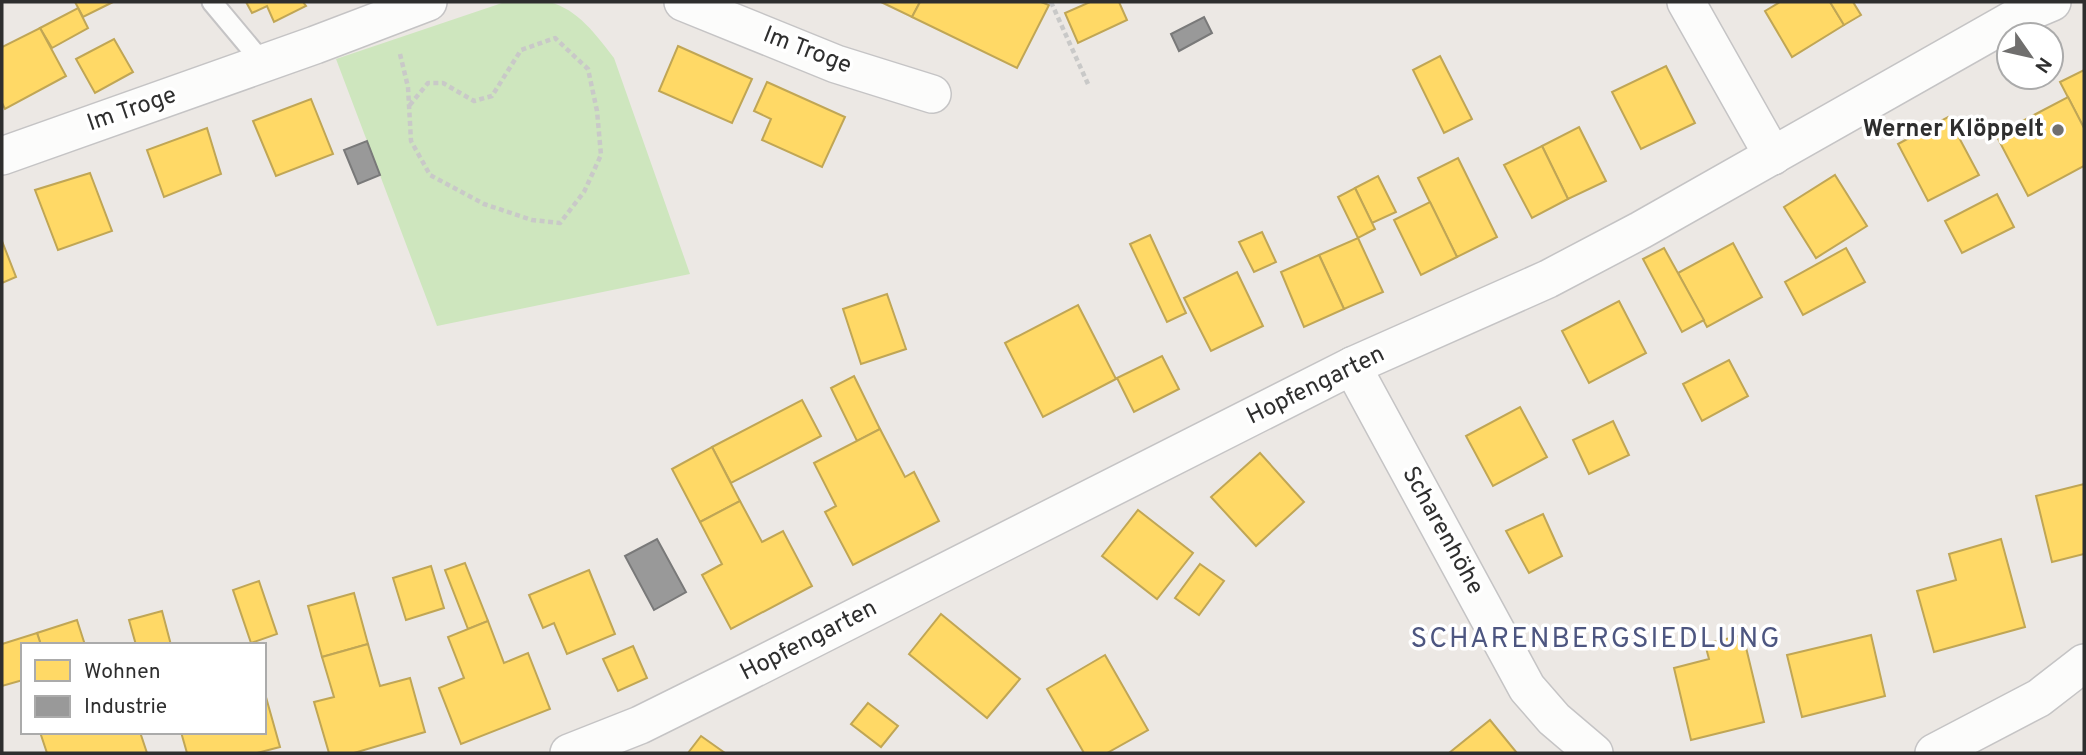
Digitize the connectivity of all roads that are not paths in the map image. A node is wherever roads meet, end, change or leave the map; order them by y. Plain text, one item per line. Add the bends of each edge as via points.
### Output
1 (212, 2) edge
2 (428, 2) edge
3 (683, 2) edge
4 (1686, 2) edge
5 (2053, 2) edge
6 (263, 63) junction
7 (932, 94) dead end
8 (2, 156) edge
9 (1773, 156) junction
10 (1352, 366) junction
11 (2084, 663) edge
12 (569, 753) edge
13 (1594, 753) edge
14 (1934, 753) edge

1 - 6 lane
2 - 6 street, Im Troge
3 - 7 street, Im Troge via 836,64
4 - 9 street
5 - 9 street, Hopfengarten via 2019,16
6 - 8 street, Im Troge
9 - 10 street, Hopfengarten via 1548,279
10 - 12 street, Hopfengarten via 722,685
10 - 13 street, Scharenhöhe via 1527,688 1553,719
11 - 14 street via 2039,698

